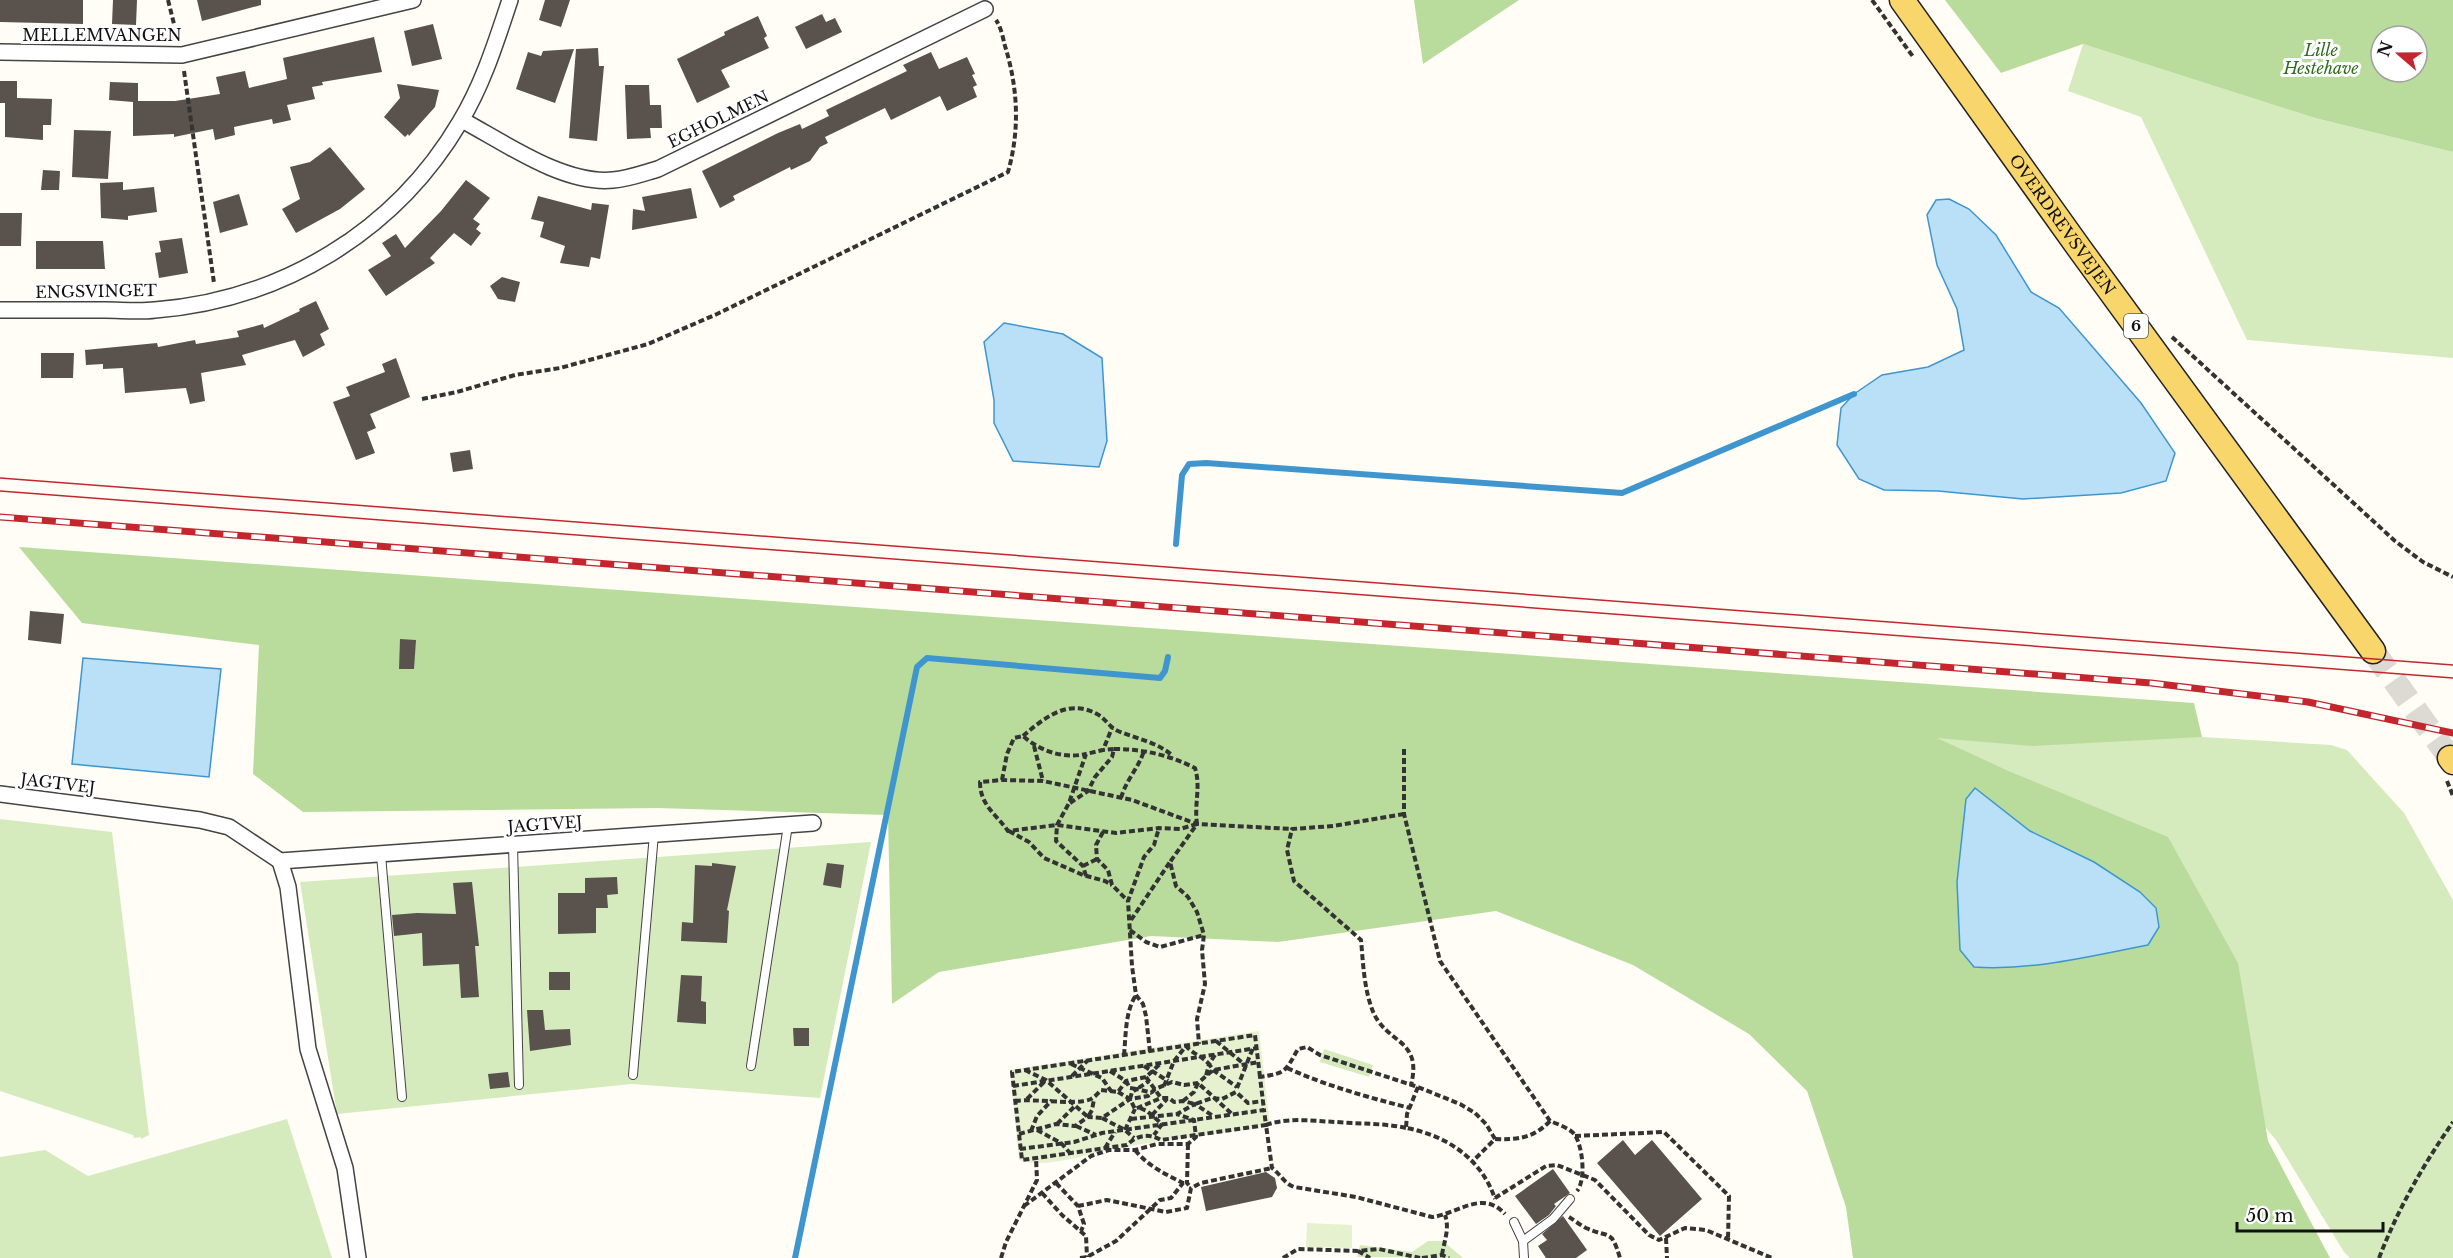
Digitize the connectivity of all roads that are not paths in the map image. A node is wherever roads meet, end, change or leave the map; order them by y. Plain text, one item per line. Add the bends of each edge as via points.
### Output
1 (414, 0) edge
2 (510, 0) edge
3 (1902, 0) edge
4 (985, 9) road end
5 (0, 52) edge
6 (462, 120) junction
7 (0, 310) edge
8 (2373, 651) tunnel mouth
9 (0, 794) edge
10 (813, 823) dead end
11 (788, 825) junction
12 (654, 834) junction
13 (513, 845) junction
14 (381, 855) junction
15 (280, 861) junction
16 (751, 1066) dead end
17 (633, 1075) dead end
18 (519, 1085) dead end
19 (402, 1097) dead end
20 (1570, 1198) road end
21 (1514, 1222) road end
22 (1523, 1241) junction
23 (358, 1258) edge
24 (1524, 1258) edge

1 - 5 street, MELLEMVANGEN via 182,56
2 - 6 street, ENGSVINGET via 490,61
3 - 8 main road, OVERDREVSVEJEN / 6
4 - 6 street, EGHOLMEN via 658,169 615,180 566,175
6 - 7 street, ENGSVINGET via 428,171 388,213 342,249 284,280 216,300 155,310
9 - 15 street, JAGTVEJ via 200,820 229,827
10 - 11 street, JAGTVEJ
11 - 12 street, JAGTVEJ
11 - 16 lane
12 - 13 street, JAGTVEJ
12 - 17 lane
13 - 14 street, JAGTVEJ
13 - 18 lane
14 - 15 street, JAGTVEJ
14 - 19 lane
15 - 23 street via 288,887 308,1049 345,1168
20 - 22 lane via 1553,1220
21 - 22 lane
22 - 24 lane

